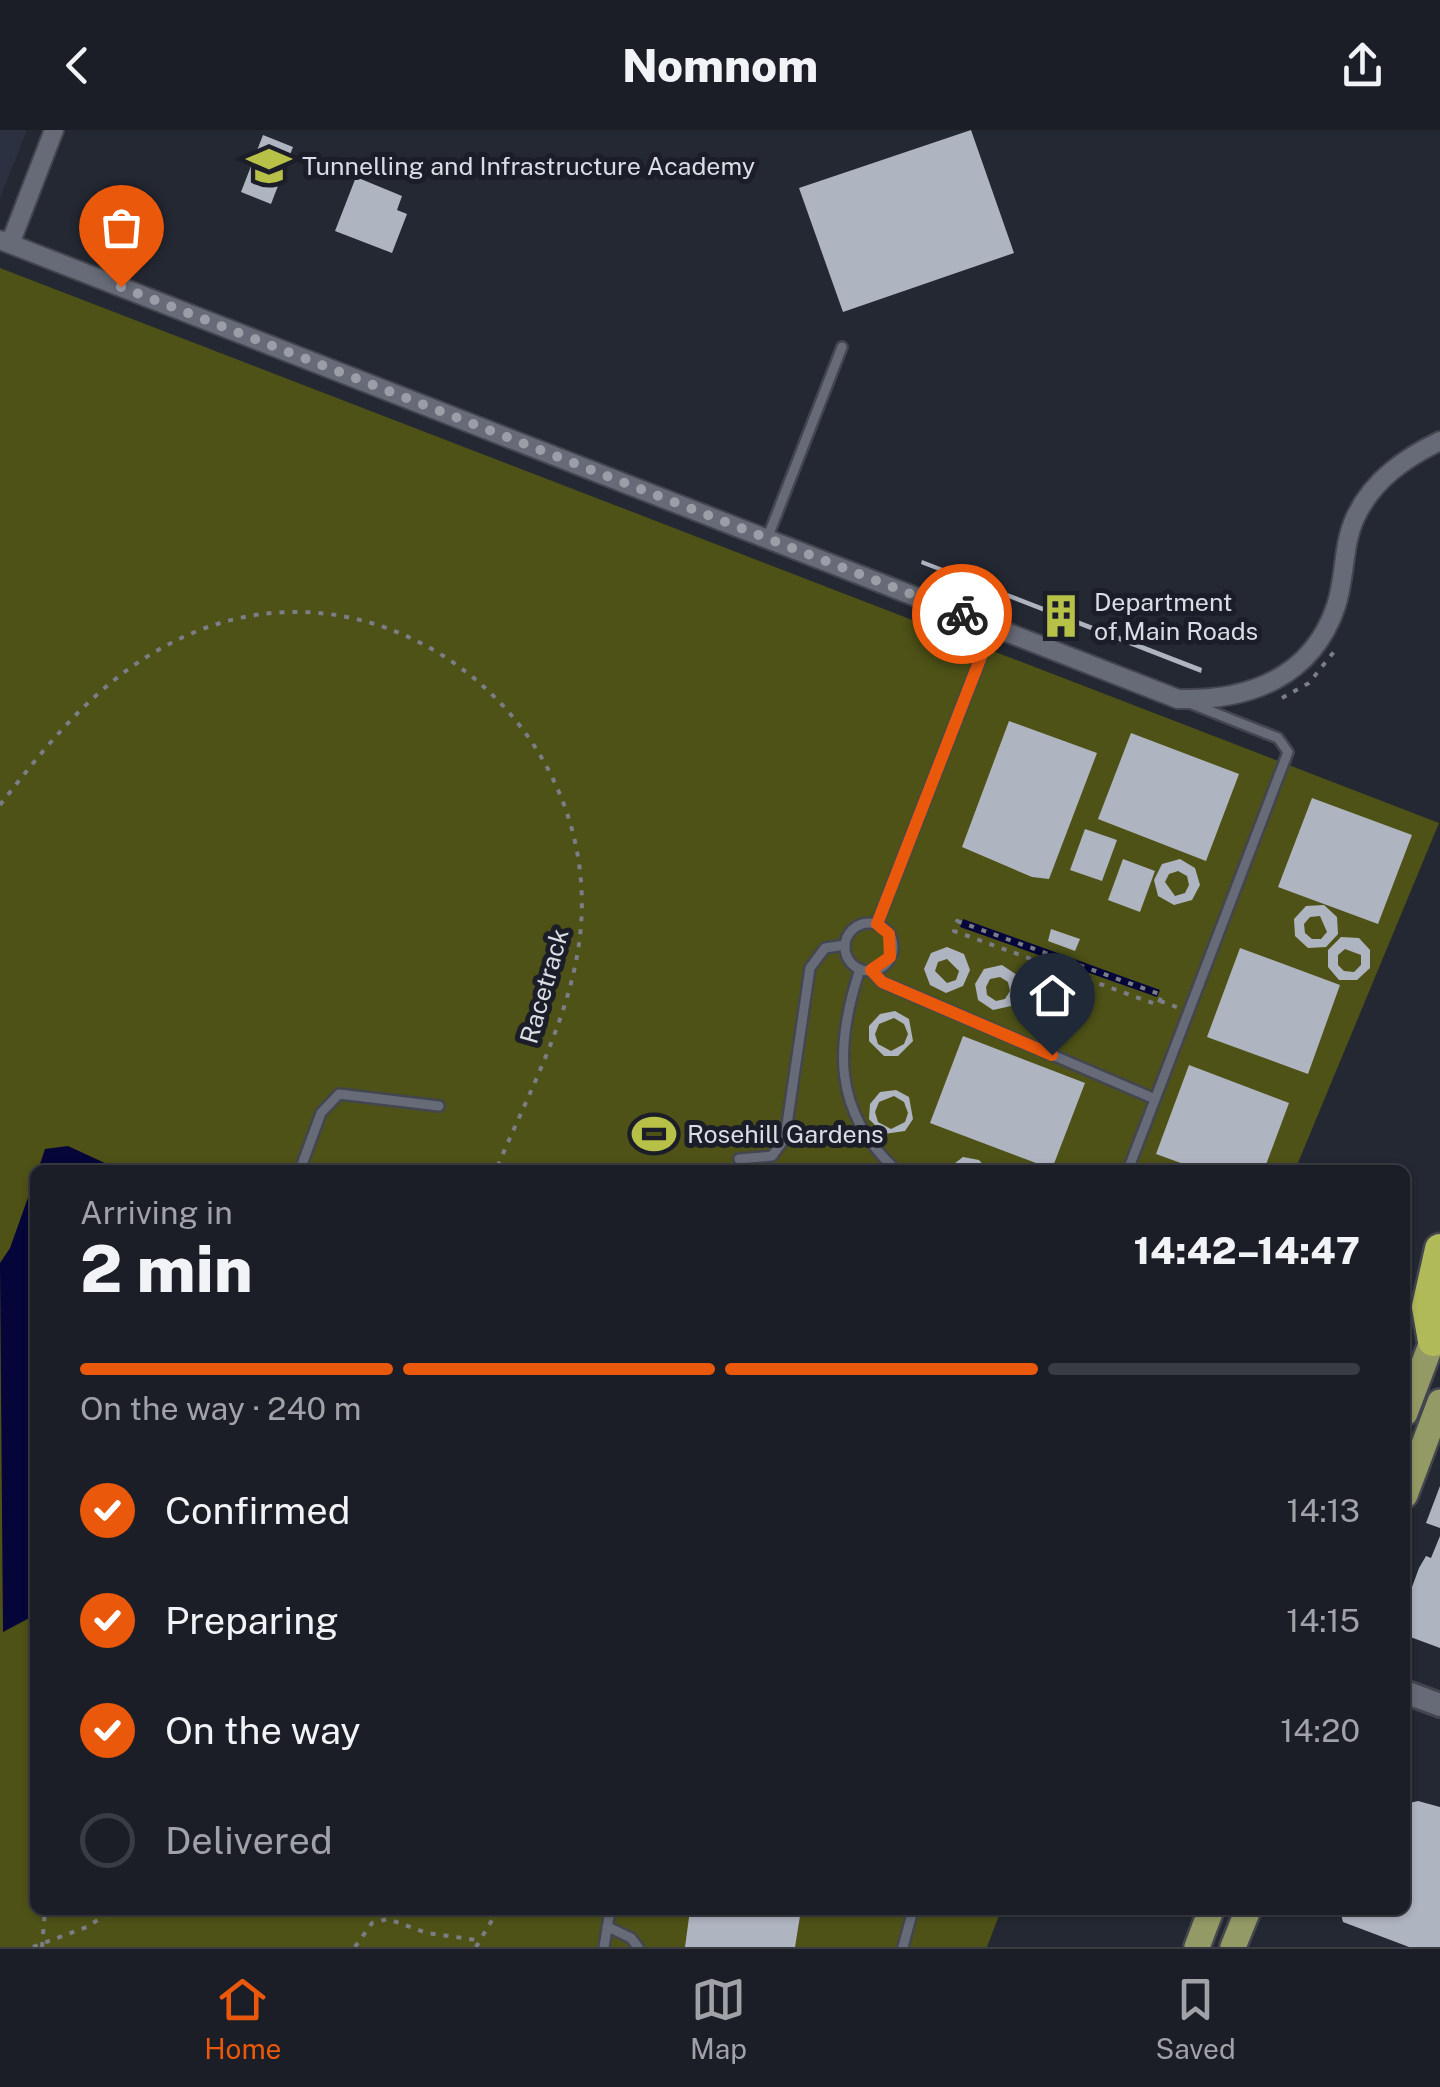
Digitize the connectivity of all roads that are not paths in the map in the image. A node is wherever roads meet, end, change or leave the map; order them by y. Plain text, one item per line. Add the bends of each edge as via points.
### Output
1 (54, 130) edge
2 (5, 242) edge
3 (842, 347) dead end
4 (1440, 441) edge
5 (767, 539) junction
6 (993, 626) junction
7 (1178, 699) junction
8 (877, 924) junction
9 (845, 945) junction
10 (866, 969) junction
11 (1155, 1099) junction
12 (439, 1106) dead end
13 (739, 1159) dead end
14 (302, 1165) edge
15 (892, 1165) edge
16 (1130, 1165) edge
17 (1440, 1249) edge
18 (1436, 1331) edge
19 (1410, 1400) edge
20 (1440, 1402) edge
21 (1410, 1481) edge
22 (1410, 1694) edge
23 (1440, 1705) edge
24 (609, 1915) edge
25 (911, 1915) edge
26 (1209, 1915) edge
27 (1246, 1915) edge
28 (608, 1927) junction
29 (604, 1947) edge
30 (638, 1947) edge
31 (903, 1947) edge
32 (1197, 1947) edge
33 (1233, 1947) edge

1 - 2 street
2 - 5 street
3 - 5 lane
4 - 7 street via 1400,464 1365,500 1348,534 1337,605 1302,661 1253,692
5 - 6 street
6 - 7 street
6 - 8 lane
7 - 11 lane via 1278,738 1288,752
8 - 9 lane via 856,927
8 - 10 lane via 889,934 892,950 886,963
9 - 10 lane via 849,960
9 - 13 lane via 825,948 810,968 785,1138 772,1156
10 - 11 lane via 882,982
10 - 15 lane via 842,1034 842,1074 858,1122
11 - 16 lane
12 - 14 lane via 339,1094 321,1113
17 - 18 highway via 1427,1307
18 - 19 main road
20 - 21 main road
22 - 23 street
24 - 28 lane
25 - 31 lane
26 - 32 main road
27 - 33 main road
28 - 29 lane
28 - 30 lane

